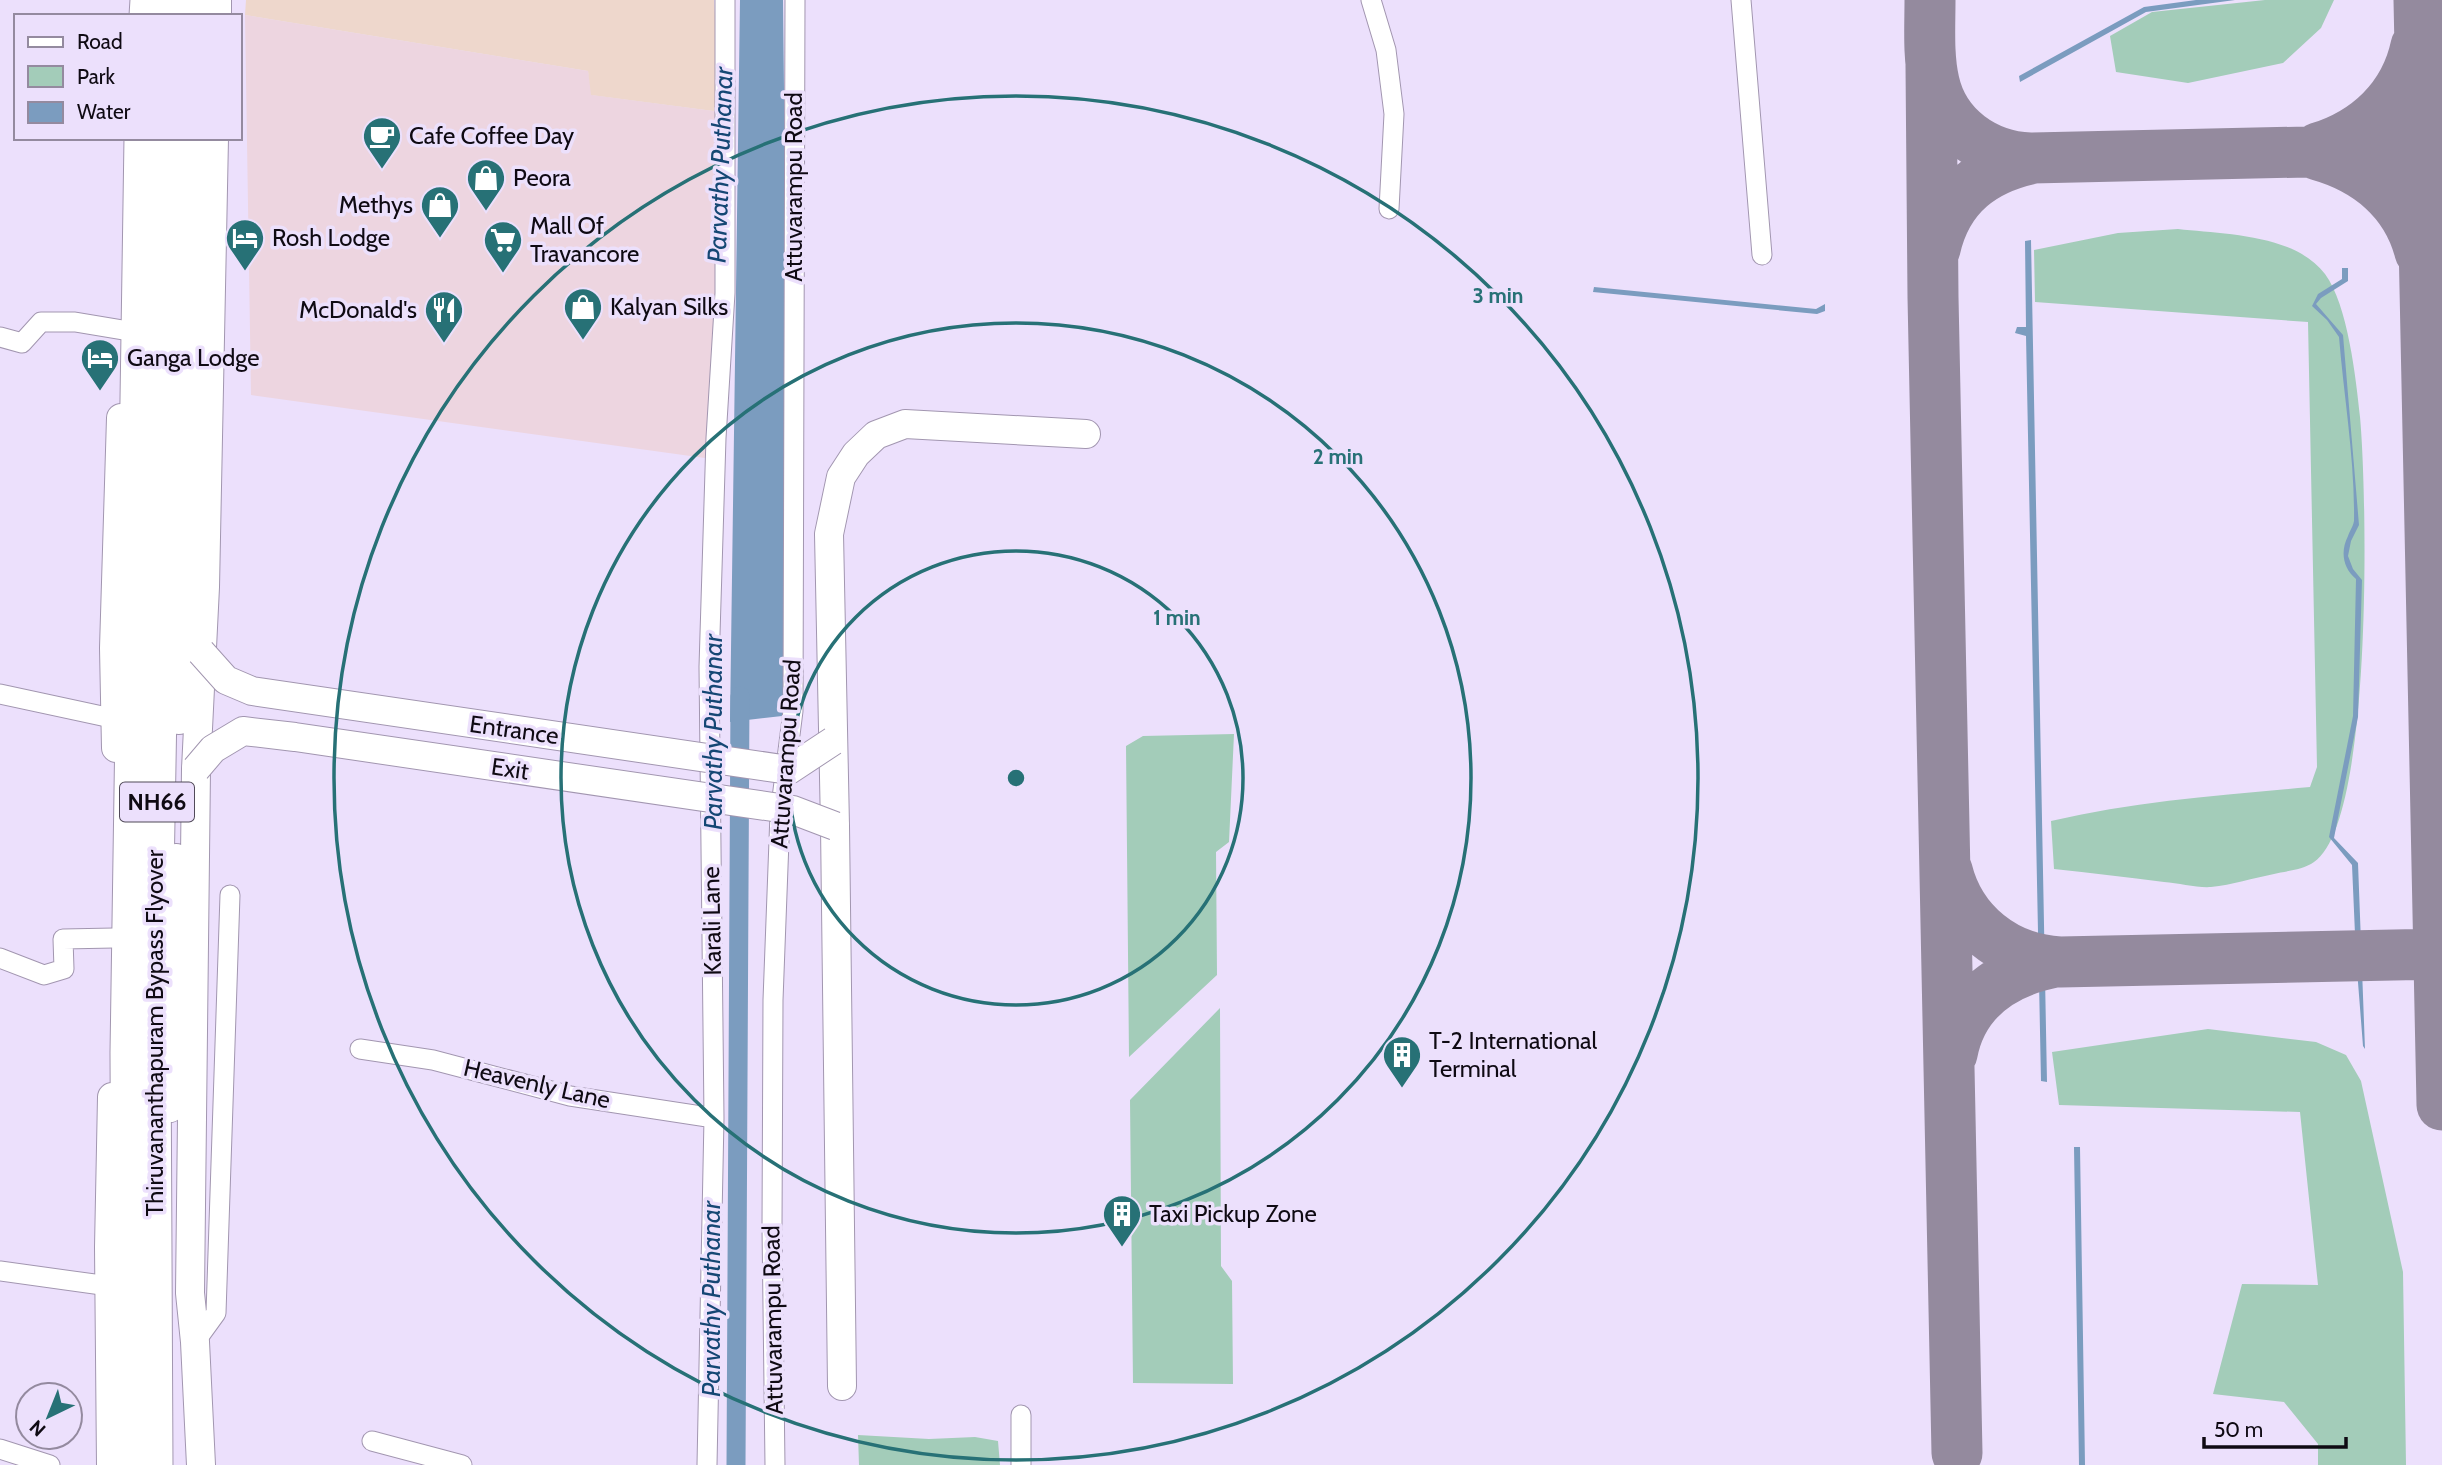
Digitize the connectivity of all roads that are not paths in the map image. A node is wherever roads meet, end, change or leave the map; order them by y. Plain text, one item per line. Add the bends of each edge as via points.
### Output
1 (725, 0) edge
2 (794, 0) edge
3 (1371, 0) edge
4 (1741, 0) edge
5 (129, 140) edge
6 (142, 140) edge
7 (169, 140) edge
8 (191, 140) edge
9 (214, 140) edge
10 (1390, 209) dead end
11 (1762, 255) dead end
12 (123, 330) junction
13 (0, 337) edge
14 (1086, 434) dead end
15 (201, 652) junction
16 (0, 694) edge
17 (116, 719) junction
18 (833, 741) junction
19 (196, 769) junction
20 (835, 826) junction
21 (230, 895) dead end
22 (114, 938) junction
23 (0, 958) edge
24 (360, 1049) dead end
25 (714, 1118) junction
26 (0, 1271) edge
27 (109, 1286) junction
28 (195, 1342) junction
29 (842, 1386) dead end
30 (1021, 1415) dead end
31 (372, 1441) dead end
32 (0, 1449) edge
33 (50, 1465) edge
34 (111, 1465) edge
35 (130, 1465) edge
36 (155, 1465) edge
37 (171, 1465) edge
38 (201, 1465) edge
39 (462, 1465) edge
40 (707, 1465) edge
41 (775, 1465) edge
42 (1021, 1465) edge

1 - 25 street, Karali Lane via 724,293 709,667
2 - 41 street, Attuvarampu Road via 793,711 779,814 773,1000
3 - 10 street via 1386,50 1394,114
4 - 11 street
5 - 12 street
6 - 35 highway, Thiruvananthapuram Bypass Flyover / NH66 via 128,1052
7 - 36 highway, Thiruvananthapuram Bypass Flyover / NH66 via 153,1048
8 - 37 street via 164,1329
9 - 15 street
12 - 13 street via 41,322 22,343
12 - 17 street
14 - 18 street via 905,424 876,435 856,454 841,477 829,534
15 - 18 street, Entrance, bridge via 226,680 252,691 789,770
15 - 19 street
16 - 17 street
17 - 22 street
18 - 20 street
19 - 20 street, Exit, bridge via 213,749 243,732 793,810
19 - 28 street via 190,1293
20 - 29 street
21 - 28 street via 216,1312
22 - 23 street via 63,939 64,968 44,975
22 - 27 street
24 - 25 street, Heavenly Lane via 433,1060 570,1096
25 - 40 street, Karali Lane
26 - 27 street
27 - 34 street
28 - 38 street
30 - 42 street
31 - 39 street
32 - 33 street

